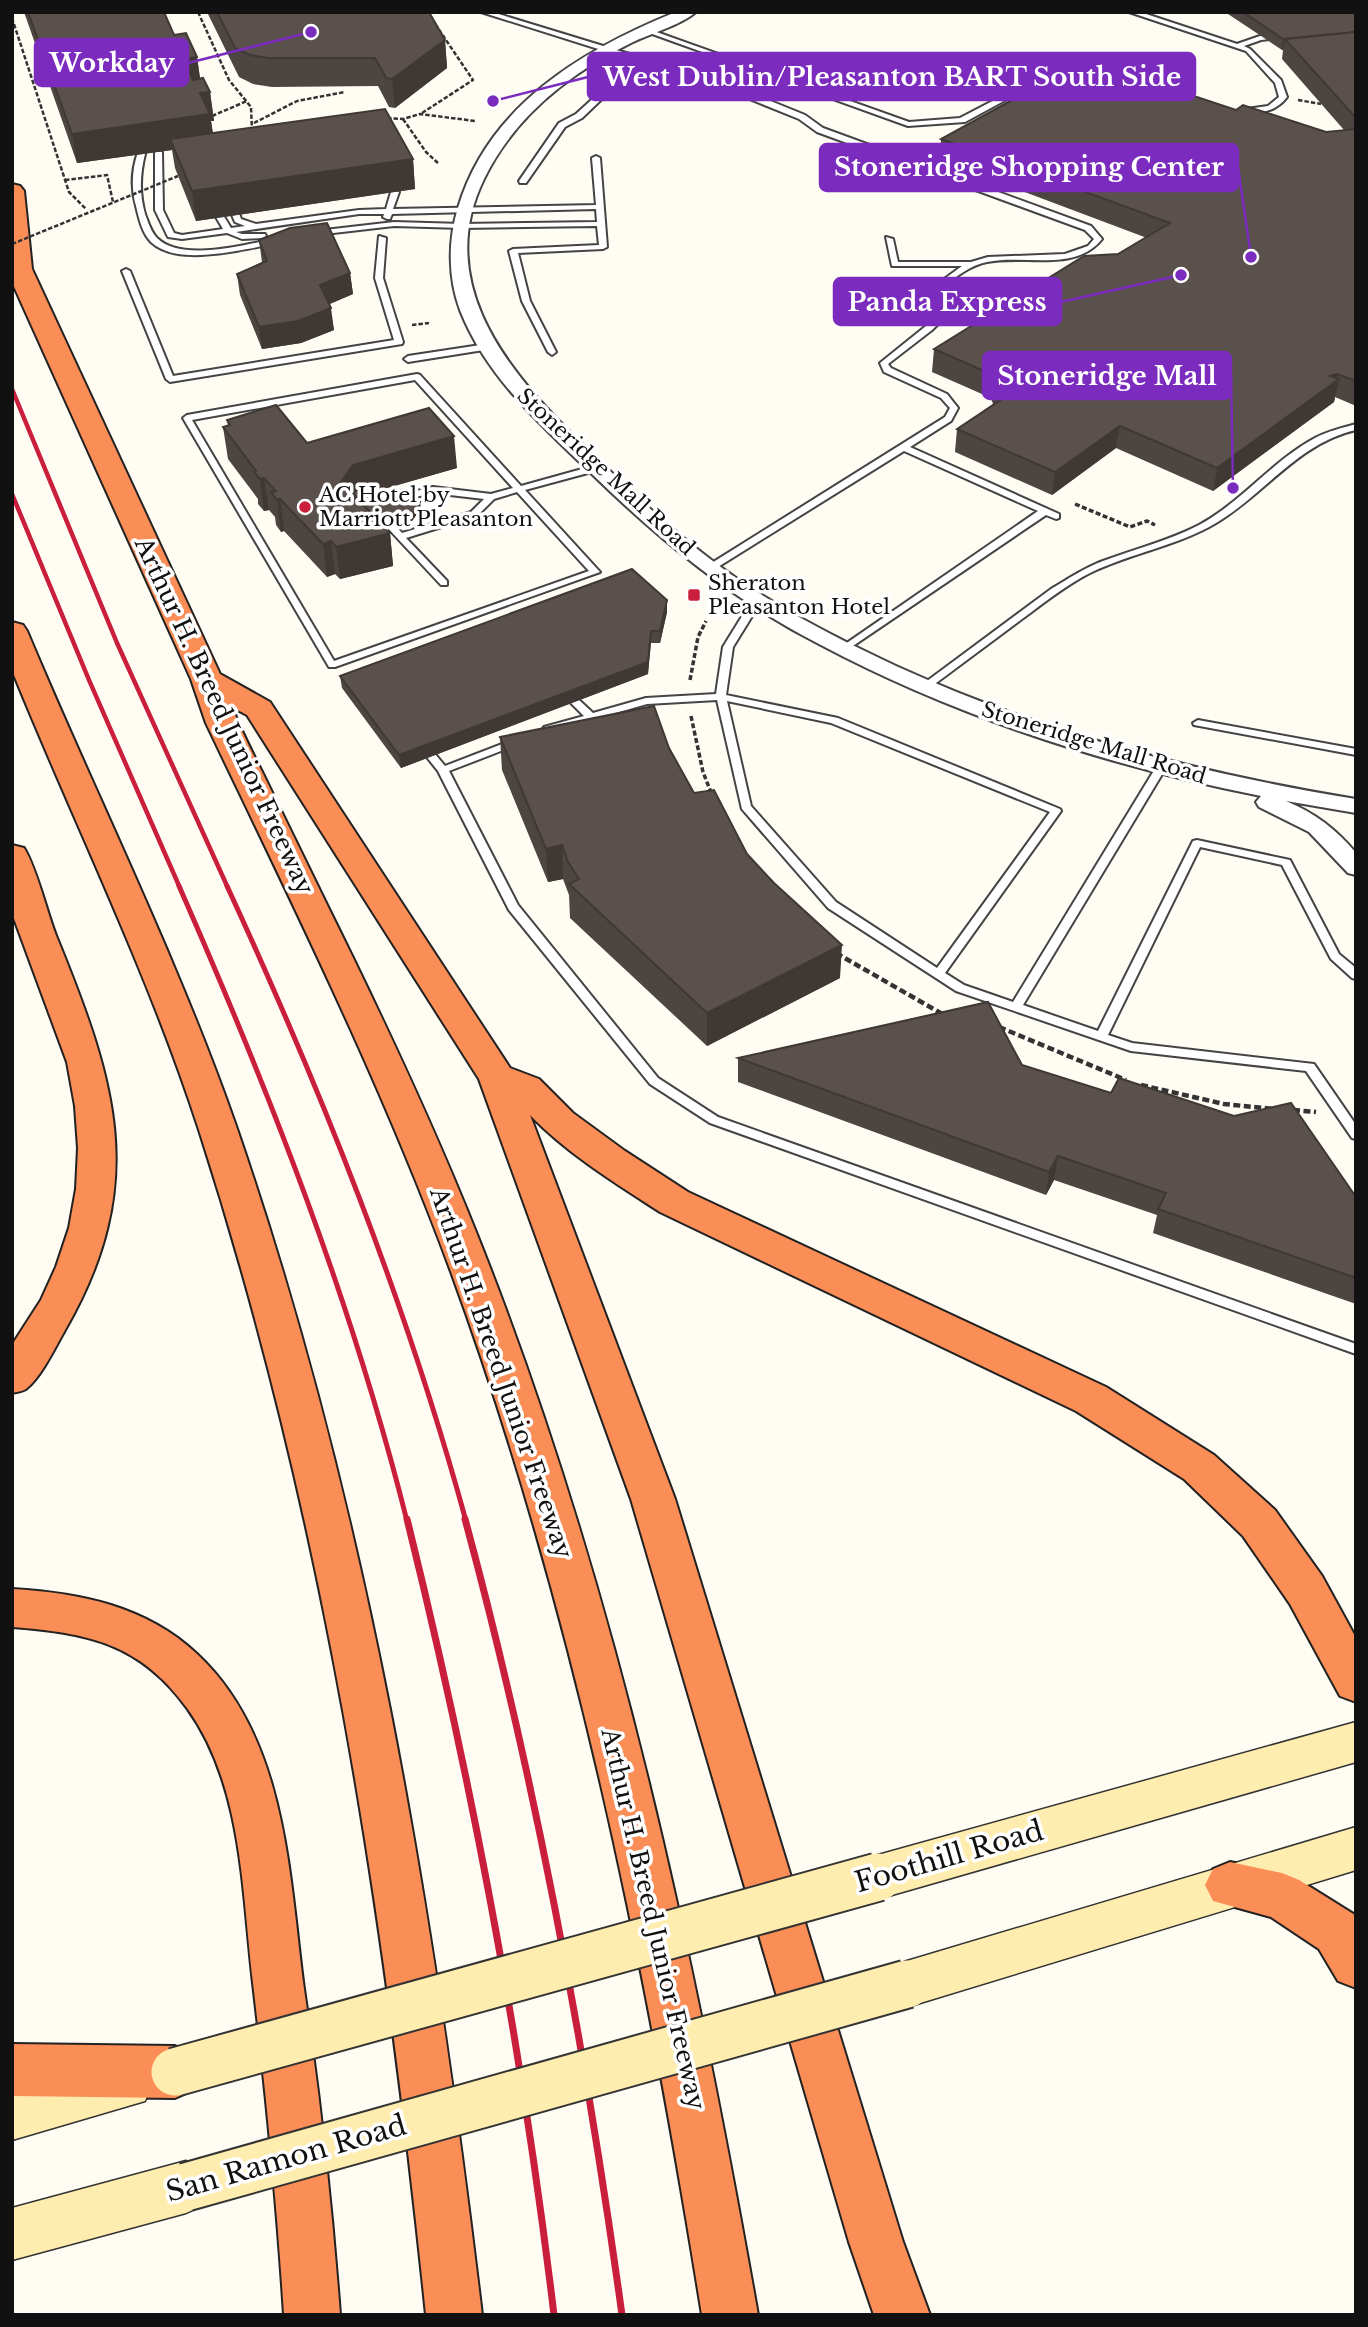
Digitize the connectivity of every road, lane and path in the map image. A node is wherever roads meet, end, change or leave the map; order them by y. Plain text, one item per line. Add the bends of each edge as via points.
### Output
1 (198, 12) edge
2 (427, 12) edge
3 (484, 12) edge
4 (689, 12) edge
5 (1132, 12) edge
6 (12, 18) edge
7 (646, 30) junction
8 (1286, 36) edge
9 (1238, 47) junction
10 (607, 51) junction
11 (1102, 72) edge
12 (345, 92) edge
13 (601, 96) dead end
14 (247, 101) junction
15 (1233, 113) edge
16 (420, 114) junction
17 (212, 116) edge
18 (382, 117) edge
19 (397, 119) junction
20 (403, 119) junction
21 (475, 121) dead end
22 (253, 124) junction
23 (386, 124) edge
24 (252, 135) edge
25 (158, 152) edge
26 (141, 154) edge
27 (596, 158) dead end
28 (439, 164) dead end
29 (180, 168) edge
30 (65, 180) junction
31 (523, 181) dead end
32 (12, 191) edge
33 (395, 192) edge
34 (113, 202) junction
35 (600, 207) junction
36 (86, 209) dead end
37 (388, 210) junction
38 (236, 215) edge
39 (220, 217) edge
40 (463, 218) junction
41 (385, 224) junction
42 (601, 224) junction
43 (257, 226) junction
44 (227, 231) junction
45 (329, 231) joint
46 (306, 234) edge
47 (284, 237) joint
48 (382, 238) dead end
49 (889, 239) dead end
50 (15, 256) edge
51 (975, 264) junction
52 (126, 271) dead end
53 (487, 347) junction
54 (552, 352) dead end
55 (408, 359) dead end
56 (1356, 427) edge
57 (903, 447) junction
58 (596, 468) junction
59 (519, 489) junction
60 (491, 497) junction
61 (1075, 503) dead end
62 (1045, 511) junction
63 (1056, 516) dead end
64 (1157, 526) dead end
65 (400, 537) junction
66 (710, 568) junction
67 (444, 583) dead end
68 (757, 600) junction
69 (12, 631) edge
70 (844, 649) junction
71 (207, 678) junction
72 (924, 687) junction
73 (721, 697) junction
74 (575, 702) edge
75 (591, 715) junction
76 (1198, 723) dead end
77 (597, 726) edge
78 (542, 732) edge
79 (530, 736) edge
80 (1356, 752) edge
81 (431, 756) edge
82 (1162, 766) junction
83 (443, 770) junction
84 (1207, 779) junction
85 (1356, 806) edge
86 (12, 856) edge
87 (1356, 867) edge
88 (939, 974) junction
89 (1356, 975) edge
90 (1016, 1007) junction
91 (997, 1026) edge
92 (1102, 1036) junction
93 (497, 1077) junction
94 (1339, 1110) junction
95 (1356, 1135) edge
96 (1356, 1349) edge
97 (12, 1377) edge
98 (12, 1608) edge
99 (1356, 1682) edge
100 (1356, 1742) edge
101 (1356, 1848) edge
102 (1230, 1885) junction
103 (1356, 1964) edge
104 (12, 2070) edge
105 (176, 2072) junction
106 (12, 2115) edge
107 (12, 2234) edge
108 (312, 2315) edge
109 (454, 2315) edge
110 (730, 2315) edge
111 (902, 2315) edge

1 - 14 path via 229,80
2 - 16 path via 473,80
3 - 10 lane
4 - 7 street, Stoneridge Mall Road
5 - 9 lane
6 - 30 path
7 - 10 street, Stoneridge Mall Road
7 - 11 lane via 897,122 962,120 1062,67
8 - 9 lane via 1260,38
9 - 15 lane via 1248,50 1278,82 1283,97 1270,107
10 - 40 street, Stoneridge Mall Road via 549,88 504,133 483,161
10 - 51 lane via 753,96 820,130 1088,228 1098,239 1078,254 986,259
12 - 22 path via 299,99
13 - 31 lane via 562,125
14 - 17 path
14 - 22 path
16 - 20 path
16 - 21 path
18 - 19 path
19 - 20 path
19 - 23 path
20 - 28 path
22 - 24 path
25 - 44 lane via 159,210 171,235
26 - 47 lane via 135,187 141,214 155,242 172,250 196,252
27 - 35 lane
29 - 34 path, bridge via 181,175
30 - 34 path via 107,175
30 - 36 path via 74,200
32 - 50 highway, Arthur H. Breed Junior Freeway
33 - 37 lane
34 - 50 path, bridge
35 - 40 lane
35 - 42 lane
37 - 40 lane
37 - 41 lane
37 - 43 lane
38 - 43 lane via 247,225
39 - 44 lane
40 - 41 lane
40 - 42 lane
40 - 53 street, Stoneridge Mall Road via 460,270 469,309
41 - 45 lane
42 - 54 lane via 603,247 513,251 526,301
43 - 44 lane
44 - 47 lane via 234,236
45 - 46 lane
48 - 52 lane via 379,278 399,342 170,379
49 - 51 lane via 895,264
50 - 71 highway, Arthur H. Breed Junior Freeway
51 - 57 lane via 940,285 942,315 932,328 884,363 887,370 944,396 954,408 948,419
53 - 55 lane
53 - 58 street, Stoneridge Mall Road via 511,382
56 - 72 lane via 1324,436 1216,520 1077,577
57 - 62 lane
57 - 66 lane
58 - 59 lane
58 - 66 street, Stoneridge Mall Road
59 - 59 lane via 595,572 332,665 187,418 417,377
59 - 60 lane
60 - 65 lane via 474,514
60 - 65 lane via 433,490 399,498 388,510 388,523
61 - 64 path via 1130,527 1147,521
62 - 63 lane
62 - 70 lane
65 - 67 lane
66 - 68 street, Stoneridge Mall Road
68 - 70 street, Stoneridge Mall Road
68 - 73 lane via 728,647
69 - 109 highway via 217,1126 264,1271 309,1436 355,1633 396,1861 438,2155
70 - 72 street, Stoneridge Mall Road
71 - 93 highway via 259,709
71 - 110 highway, Arthur H. Breed Junior Freeway via 222,723 411,1119 471,1271 528,1437 585,1625 642,1853 699,2124
72 - 82 street, Stoneridge Mall Road
73 - 75 lane via 646,701
73 - 88 lane via 746,807 832,905
73 - 88 lane via 834,720 1056,811
74 - 75 lane
75 - 77 lane
75 - 78 lane
76 - 80 lane
79 - 83 lane
81 - 83 lane
82 - 84 street, Stoneridge Mall Road
82 - 90 lane
83 - 96 lane via 513,907 654,1082 714,1120
84 - 85 street, Stoneridge Mall Road
84 - 87 street via 1305,817 1334,840
86 - 97 highway via 85,1062 99,1169 90,1229 70,1285 36,1346
88 - 90 lane via 960,988
89 - 92 lane via 1335,956 1286,862 1197,843
90 - 92 lane
91 - 94 path via 1138,1085 1224,1104 1325,1113
92 - 94 lane via 1131,1047 1310,1067
93 - 99 highway via 526,1088 570,1130 674,1202 1091,1399 1199,1467 1259,1523 1306,1590
93 - 111 highway via 653,1499 876,2242
94 - 95 lane
98 - 108 highway via 63,1610 116,1623 162,1651 204,1694 234,1747 259,1832 290,2071
100 - 105 main road, Foothill Road, bridge
101 - 102 main road
102 - 103 highway via 1282,1896 1337,1932
102 - 107 main road, San Ramon Road, bridge via 907,1984
104 - 105 highway
105 - 106 main road

